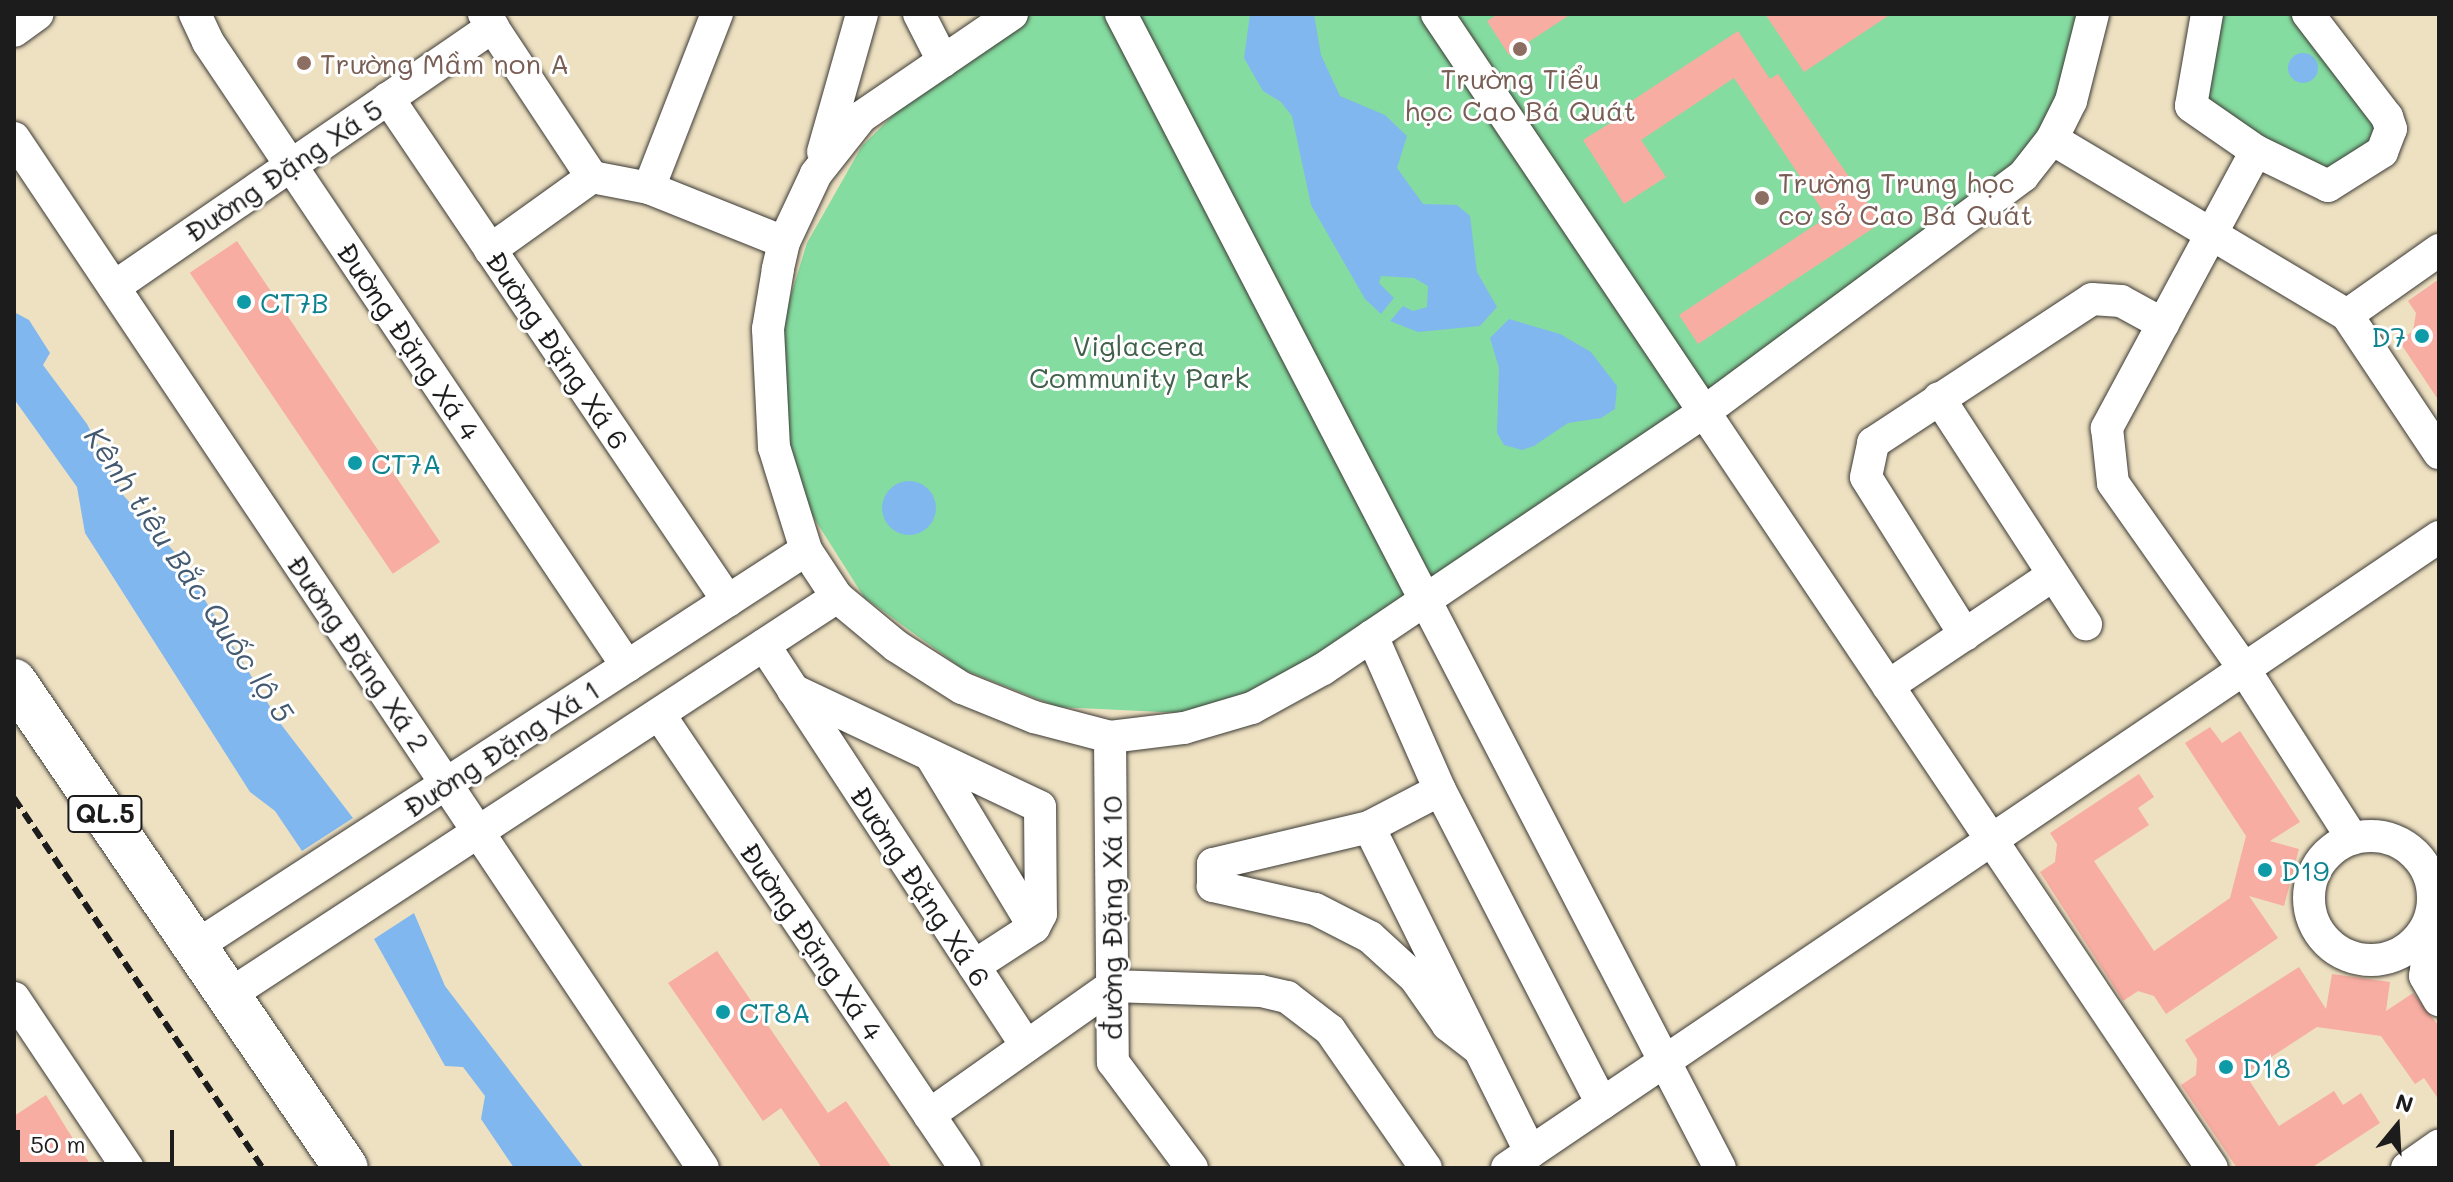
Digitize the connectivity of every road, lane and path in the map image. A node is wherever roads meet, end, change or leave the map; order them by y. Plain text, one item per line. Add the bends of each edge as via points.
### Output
1 (37, 14) edge
2 (195, 14) edge
3 (717, 14) edge
4 (862, 14) edge
5 (919, 14) edge
6 (1012, 14) edge
7 (1121, 14) edge
8 (1437, 14) edge
9 (2093, 14) edge
10 (2207, 14) edge
11 (2308, 14) edge
12 (488, 20) edge
13 (14, 31) edge
14 (943, 61) junction
15 (388, 98) junction
16 (14, 138) edge
17 (2052, 139) junction
18 (2256, 151) junction
19 (290, 165) junction
20 (816, 174) junction
21 (592, 177) junction
22 (649, 188) junction
23 (2211, 238) junction
24 (784, 242) junction
25 (490, 250) junction
26 (2439, 250) edge
27 (114, 287) junction
28 (2347, 315) junction
29 (2163, 324) junction
30 (1939, 398) junction
31 (1704, 412) junction
32 (2439, 453) edge
33 (2439, 537) edge
34 (806, 550) junction
35 (2052, 576) junction
36 (837, 597) junction
37 (728, 601) junction
38 (1424, 601) junction
39 (2086, 624) dead end
40 (1965, 635) junction
41 (1372, 636) junction
42 (764, 645) junction
43 (627, 666) junction
44 (2244, 669) junction
45 (14, 681) edge
46 (1888, 686) junction
47 (793, 690) junction
48 (659, 714) junction
49 (14, 732) edge
50 (1110, 737) junction
51 (931, 756) junction
52 (446, 784) junction
53 (1440, 790) junction
54 (1369, 827) junction
55 (478, 832) junction
56 (2352, 838) junction
57 (2439, 838) edge
58 (1991, 840) junction
59 (2403, 844) junction
60 (2436, 880) edge
61 (1034, 927) junction
62 (2422, 936) junction
63 (183, 954) junction
64 (2377, 961) junction
65 (974, 966) junction
66 (1112, 986) junction
67 (2434, 992) edge
68 (14, 998) edge
69 (217, 1003) junction
70 (1026, 1046) junction
71 (1476, 1047) junction
72 (1665, 1061) junction
73 (1602, 1104) junction
74 (929, 1115) junction
75 (2439, 1146) edge
76 (1518, 1160) edge
77 (128, 1168) edge
78 (310, 1168) edge
79 (346, 1168) edge
80 (703, 1168) edge
81 (965, 1168) edge
82 (1192, 1168) edge
83 (1426, 1168) edge
84 (1720, 1168) edge
85 (2212, 1168) edge
86 (2407, 1168) edge

1 - 13 street
2 - 19 street, Đường Đặng Xá 4
3 - 22 street
4 - 20 street
5 - 14 street
6 - 14 street
7 - 38 street
8 - 31 street
9 - 17 street via 2071,101
10 - 18 street via 2191,106
11 - 18 street via 2387,117 2388,141 2382,152 2328,186
12 - 15 street, Đường Đặng Xá 5
12 - 21 street
14 - 20 street via 861,117
15 - 19 street, Đường Đặng Xá 5
15 - 25 street, Đường Đặng Xá 6
16 - 27 street, Đường Đặng Xá 2
17 - 23 street
17 - 31 street via 2023,176
18 - 23 street
19 - 27 street, Đường Đặng Xá 5
19 - 43 street, Đường Đặng Xá 4
20 - 24 street
21 - 22 street
21 - 25 street
22 - 24 street
23 - 28 street
23 - 29 street
24 - 34 street via 768,329 768,389 774,447
25 - 37 street, Đường Đặng Xá 6
26 - 28 street
27 - 52 street, Đường Đặng Xá 2
28 - 32 street
29 - 30 street via 2121,301 2092,299
29 - 44 street via 2107,428 2113,483
30 - 35 street
30 - 40 street via 1873,443 1866,477
31 - 38 street
31 - 46 street
33 - 44 street
34 - 36 street
34 - 37 street, Đường Đặng Xá 1
35 - 39 street
35 - 40 street
36 - 42 street, Đường Đặng Xá 1
36 - 50 street via 896,646 962,688 1034,717
37 - 43 street, Đường Đặng Xá 1
38 - 41 street
38 - 72 street
40 - 46 street
41 - 50 street via 1252,708 1184,728
41 - 53 street
42 - 47 street, Đường Đặng Xá 6
42 - 48 street, Đường Đặng Xá 1
43 - 52 street, Đường Đặng Xá 1
44 - 56 street
44 - 58 street
45 - 63 highway, QL.5
46 - 58 street
47 - 51 street
47 - 65 street, Đường Đặng Xá 6
48 - 55 street, Đường Đặng Xá 1
48 - 74 street, Đường Đặng Xá 4
49 - 63 highway, QL.5
50 - 66 street, đường Đặng Xá 10
51 - 61 street
51 - 61 street via 1040,807 1041,914
52 - 55 street, Đường Đặng Xá 2
52 - 63 street, Đường Đặng Xá 1
53 - 54 street
53 - 73 street
54 - 71 street
54 - 71 street via 1213,864 1213,886 1315,909 1370,937 1415,978 1448,1025
55 - 69 street, Đường Đặng Xá 1
55 - 80 street, Đường Đặng Xá 2
56 - 59 street via 2378,835
56 - 64 street via 2329,851 2313,872 2308,897 2313,923 2328,944 2351,957
57 - 59 street
58 - 72 street
58 - 85 street
59 - 60 street
60 - 62 street via 2433,912
61 - 65 street
62 - 64 street via 2402,953
62 - 67 street
63 - 69 highway, QL.5
64 - 67 street
65 - 70 street, Đường Đặng Xá 6
66 - 70 street
66 - 82 street, đường Đặng Xá 10 via 1113,1062
66 - 83 street via 1261,991 1287,997 1330,1030
68 - 77 street
69 - 78 highway, QL.5
69 - 79 highway, QL.5
70 - 74 street
71 - 76 street
72 - 73 street
72 - 84 street
73 - 76 street
74 - 81 street, Đường Đặng Xá 4
75 - 86 street

